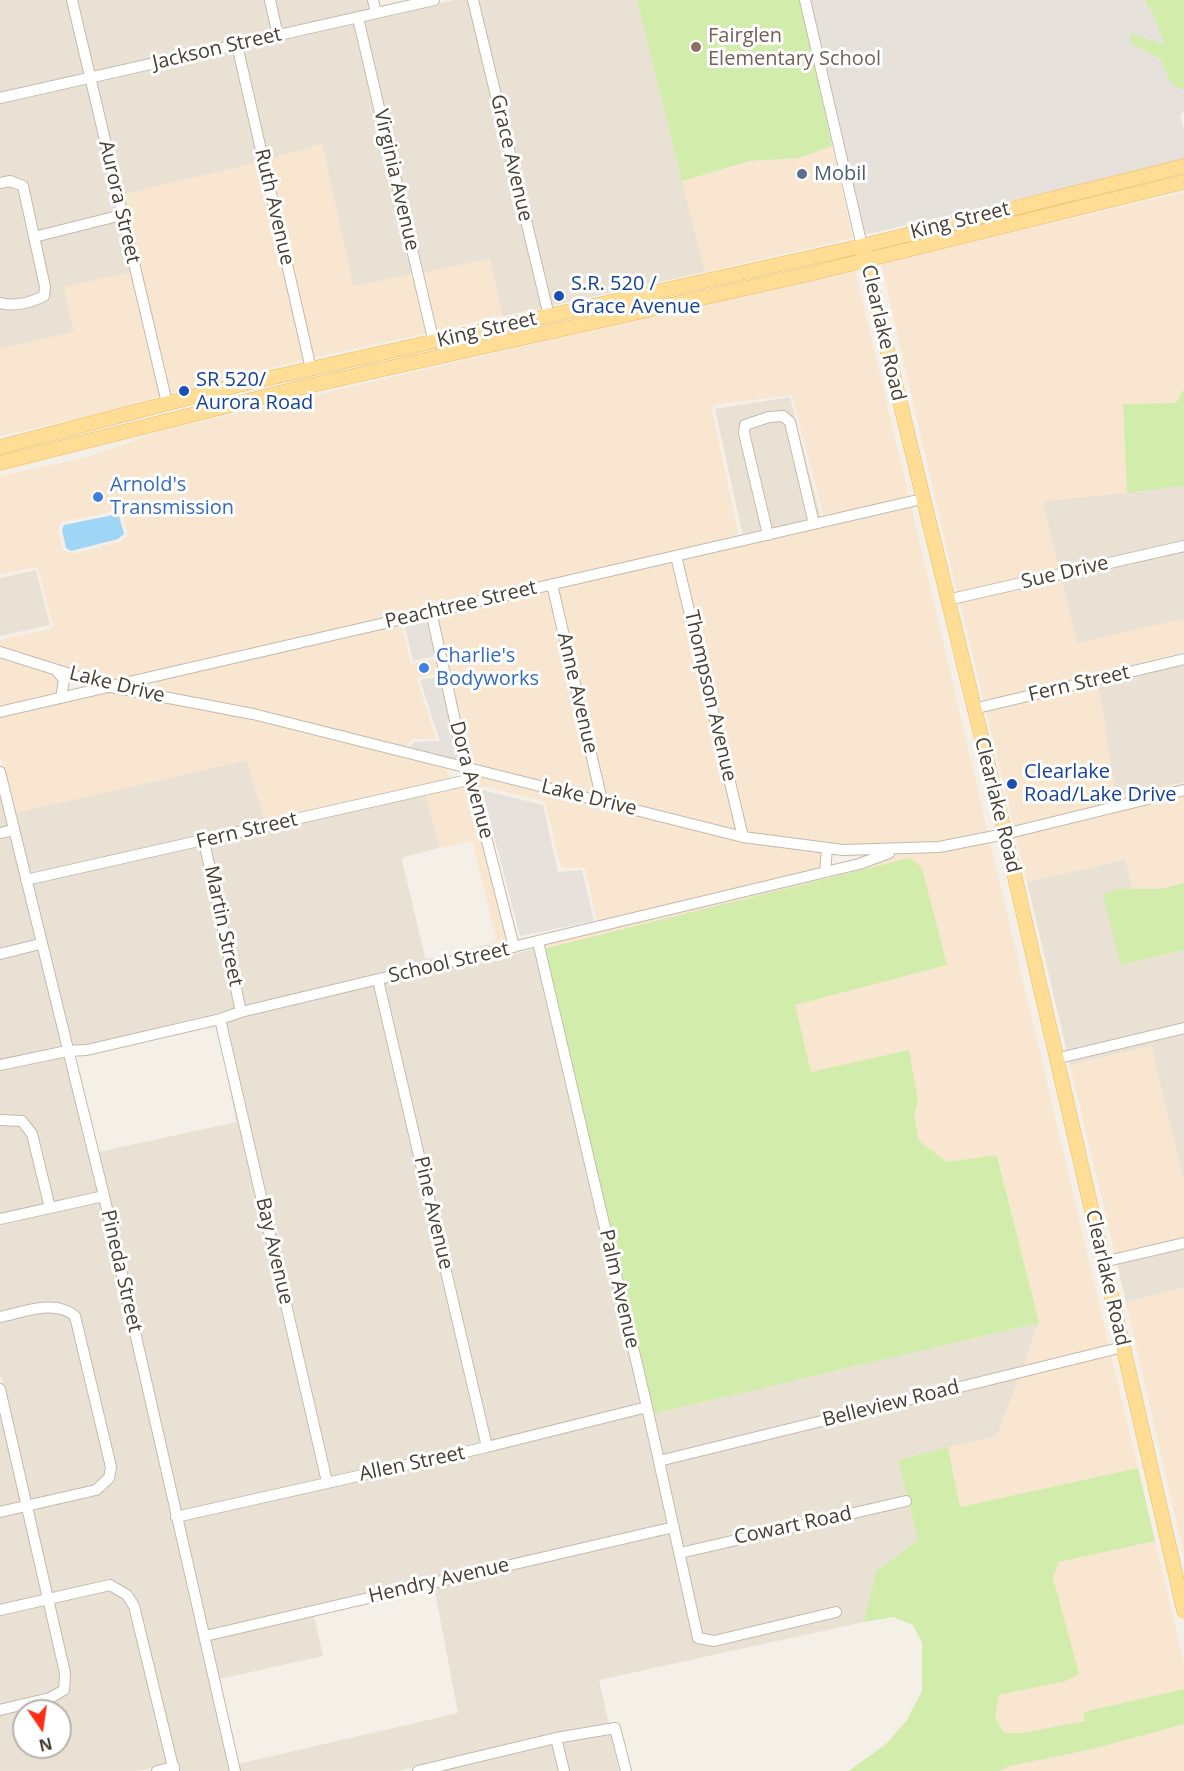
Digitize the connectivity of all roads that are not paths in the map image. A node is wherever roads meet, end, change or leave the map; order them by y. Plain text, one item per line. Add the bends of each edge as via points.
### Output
1 (72, 0) edge
2 (270, 0) edge
3 (373, 0) edge
4 (434, 0) edge
5 (474, 0) edge
6 (805, 0) edge
7 (376, 13) junction
8 (358, 18) junction
9 (278, 36) junction
10 (237, 45) junction
11 (90, 78) junction
12 (0, 98) edge
13 (1184, 166) edge
14 (1184, 175) edge
15 (0, 183) edge
16 (1178, 184) edge
17 (1076, 193) junction
18 (1080, 208) junction
19 (122, 216) junction
20 (34, 237) junction
21 (862, 246) junction
22 (866, 261) junction
23 (0, 303) edge
24 (573, 310) junction
25 (549, 316) junction
26 (434, 343) junction
27 (438, 357) junction
28 (311, 369) junction
29 (302, 387) junction
30 (167, 403) junction
31 (77, 428) junction
32 (105, 436) junction
33 (0, 447) edge
34 (5, 462) edge
35 (922, 499) junction
36 (814, 524) junction
37 (768, 535) junction
38 (1184, 546) edge
39 (676, 556) junction
40 (552, 584) junction
41 (946, 600) junction
42 (431, 611) junction
43 (0, 652) edge
44 (1184, 659) edge
45 (56, 670) junction
46 (155, 677) junction
47 (111, 687) junction
48 (154, 695) junction
49 (61, 698) junction
50 (973, 710) junction
51 (0, 712) edge
52 (449, 765) junction
53 (0, 772) edge
54 (466, 775) junction
55 (454, 782) junction
56 (1184, 790) edge
57 (602, 801) junction
58 (14, 830) junction
59 (0, 833) edge
60 (1005, 834) junction
61 (743, 837) junction
62 (204, 841) junction
63 (826, 848) junction
64 (896, 851) junction
65 (825, 872) junction
66 (26, 880) junction
67 (538, 942) junction
68 (40, 944) junction
69 (514, 948) junction
70 (0, 954) edge
71 (378, 980) junction
72 (242, 1012) junction
73 (220, 1019) junction
74 (1184, 1028) edge
75 (67, 1051) junction
76 (1055, 1059) junction
77 (0, 1065) edge
78 (0, 1120) edge
79 (104, 1196) junction
80 (50, 1208) junction
81 (0, 1219) edge
82 (1184, 1243) edge
83 (1103, 1262) junction
84 (0, 1317) edge
85 (1123, 1347) junction
86 (0, 1389) edge
87 (647, 1407) junction
88 (3, 1412) edge
89 (487, 1447) junction
90 (659, 1461) junction
91 (327, 1482) junction
92 (906, 1501) dead end
93 (28, 1505) junction
94 (0, 1512) edge
95 (176, 1517) junction
96 (674, 1527) junction
97 (680, 1552) junction
98 (47, 1599) junction
99 (0, 1610) edge
100 (1184, 1611) edge
101 (836, 1612) dead end
102 (205, 1636) junction
103 (0, 1710) edge
104 (556, 1738) junction
105 (174, 1769) edge
106 (157, 1771) edge
107 (235, 1771) edge
108 (418, 1771) edge
109 (564, 1771) edge
110 (626, 1771) edge

1 - 11 street, Aurora Street
2 - 9 street
3 - 7 street
4 - 7 street, Jackson Street
5 - 25 street, Grace Avenue
6 - 21 street, Clearlake Road
7 - 8 street, Jackson Street
8 - 9 street, Jackson Street
8 - 26 street, Virginia Avenue
9 - 10 street, Jackson Street
10 - 11 street, Jackson Street
10 - 28 street, Ruth Avenue
11 - 12 street, Jackson Street
11 - 19 street, Aurora Street
13 - 17 main road, King Street
14 - 16 main road
15 - 20 street via 10,181 23,186
16 - 18 main road, King Street
17 - 18 main road
17 - 21 main road, King Street
18 - 22 main road, King Street
19 - 20 street
19 - 30 street, Aurora Street
20 - 23 street via 44,296 11,306
21 - 22 main road, Clearlake Road
21 - 24 main road, King Street
22 - 27 main road, King Street
22 - 35 main road, Clearlake Road
24 - 25 main road, King Street
24 - 27 main road via 568,319 449,347
25 - 26 main road, King Street
26 - 28 main road, King Street
26 - 29 main road via 430,351 304,382
27 - 29 main road, King Street
28 - 30 main road, King Street
29 - 32 main road, King Street
30 - 31 main road, King Street
30 - 32 main road via 158,415 112,429
31 - 33 main road, King Street
31 - 34 main road via 71,437 26,447
32 - 34 main road, King Street
35 - 36 street, Peachtree Street
35 - 41 main road, Clearlake Road
36 - 37 street, Peachtree Street
36 - 37 street via 790,422 783,416 769,417 745,425 744,433
37 - 39 street, Peachtree Street
38 - 41 street, Sue Drive
39 - 40 street, Peachtree Street
39 - 61 street, Thompson Avenue
40 - 42 street, Peachtree Street
40 - 57 street, Anne Avenue
41 - 50 main road, Clearlake Road
42 - 46 street, Peachtree Street
42 - 54 street, Dora Avenue
43 - 45 street, Lake Drive
44 - 50 street, Fern Street
45 - 47 street, Lake Drive
45 - 49 street via 64,680
46 - 47 street, Peachtree Street
46 - 48 street via 149,687
47 - 48 street, Lake Drive
47 - 49 street, Peachtree Street
48 - 52 street, Lake Drive via 253,714
49 - 51 street, Peachtree Street
50 - 60 main road, Clearlake Road
52 - 54 street, Lake Drive
52 - 55 street
53 - 58 street, Pineda Street
54 - 55 street, Fern Street
54 - 57 street, Lake Drive
54 - 69 street, Dora Avenue via 473,786
55 - 62 street, Fern Street
56 - 60 street, Lake Drive
57 - 61 street, Lake Drive
58 - 59 street
58 - 66 street, Pineda Street
60 - 64 street, Lake Drive
60 - 76 main road, Clearlake Road
61 - 63 street, Lake Drive
62 - 66 street, Fern Street
62 - 72 street, Martin Street
63 - 64 street, Lake Drive
63 - 65 street
64 - 65 street, School Street
65 - 67 street, School Street
66 - 68 street, Pineda Street
67 - 69 street, School Street
67 - 87 street, Palm Avenue
68 - 70 street
68 - 75 street, Pineda Street
69 - 71 street, School Street
71 - 72 street, School Street
71 - 89 street, Pine Avenue
72 - 73 street, School Street
73 - 75 street, School Street via 87,1050
73 - 91 street, Bay Avenue
74 - 76 street
75 - 77 street, School Street
75 - 79 street, Pineda Street
76 - 83 main road, Clearlake Road
78 - 80 street via 22,1121 32,1134
79 - 80 street
79 - 95 street, Pineda Street
80 - 81 street
82 - 83 street
83 - 85 main road, Clearlake Road
84 - 93 street via 55,1306 75,1316 111,1467 110,1478 96,1490
85 - 90 street, Belleview Road
85 - 100 main road, Clearlake Road
86 - 88 street
87 - 89 street, Allen Street
87 - 90 street, Palm Avenue
88 - 93 street
89 - 91 street, Allen Street
90 - 96 street, Palm Avenue
91 - 95 street, Allen Street
92 - 97 street, Cowart Road
93 - 94 street
93 - 98 street
95 - 102 street, Pineda Street
96 - 97 street, Palm Avenue
96 - 102 street, Hendry Avenue
97 - 101 street, Palm Avenue via 698,1638 714,1641
98 - 99 street
98 - 103 street via 65,1673 64,1690 50,1698
98 - 105 street via 110,1586 127,1596 134,1606
102 - 107 street, Pineda Street
104 - 108 street
104 - 109 street
104 - 110 street via 615,1728
105 - 106 street

